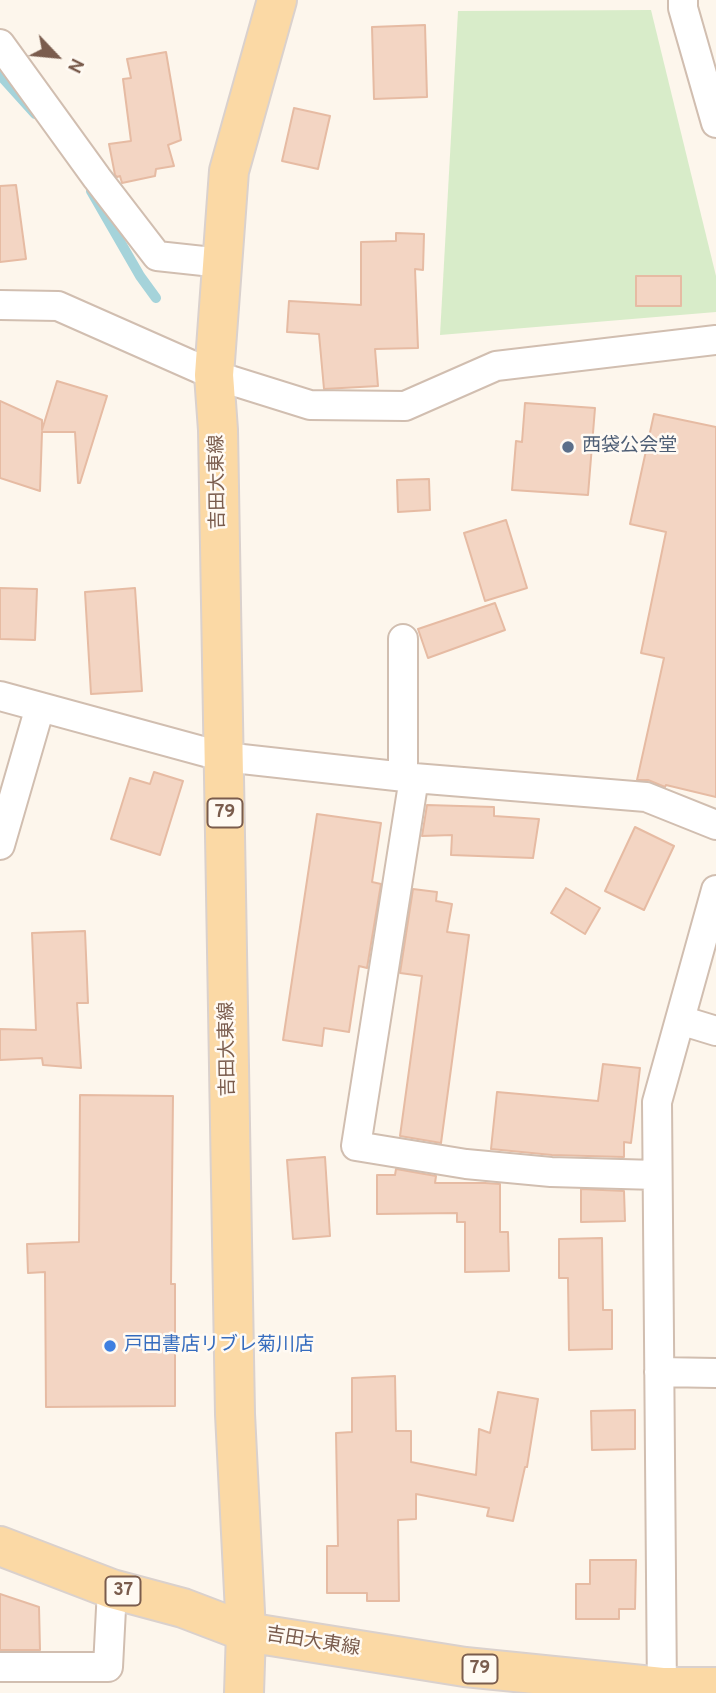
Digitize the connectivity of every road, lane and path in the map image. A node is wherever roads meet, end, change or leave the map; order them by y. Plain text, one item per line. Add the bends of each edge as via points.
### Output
1 (277, 0) edge
2 (683, 0) edge
3 (0, 44) edge
4 (716, 123) edge
5 (222, 263) junction
6 (0, 305) edge
7 (716, 340) edge
8 (214, 375) junction
9 (402, 639) dead end
10 (0, 696) edge
11 (40, 708) junction
12 (224, 757) junction
13 (409, 777) junction
14 (716, 824) edge
15 (0, 845) edge
16 (716, 890) edge
17 (680, 1020) junction
18 (716, 1031) edge
19 (656, 1175) junction
20 (659, 1373) junction
21 (716, 1373) edge
22 (0, 1546) edge
23 (112, 1589) junction
24 (246, 1632) junction
25 (0, 1667) edge
26 (716, 1687) edge
27 (662, 1690) edge
28 (244, 1693) edge

1 - 5 main road, 吉田大東線 / 79 via 229,171
2 - 4 street
3 - 5 street via 157,256
5 - 8 main road, 吉田大東線 / 79
6 - 8 street via 58,306
7 - 8 street via 496,366 405,406 310,405
8 - 12 main road, 吉田大東線 / 79
9 - 13 street
10 - 11 street
11 - 12 street
11 - 15 street
12 - 13 street
12 - 24 main road, 吉田大東線 / 79 via 235,1413
13 - 14 street via 646,797
13 - 19 street via 356,1146 466,1164
16 - 17 street
17 - 18 street
17 - 19 street via 657,1102
19 - 20 street
20 - 21 street
20 - 27 street
22 - 23 main road, 37
23 - 24 main road, 37 via 183,1608
23 - 25 street via 108,1667
24 - 27 main road, 吉田大東線 / 79 via 465,1667
24 - 28 main road
26 - 27 main road, 吉田大東線 / 79

